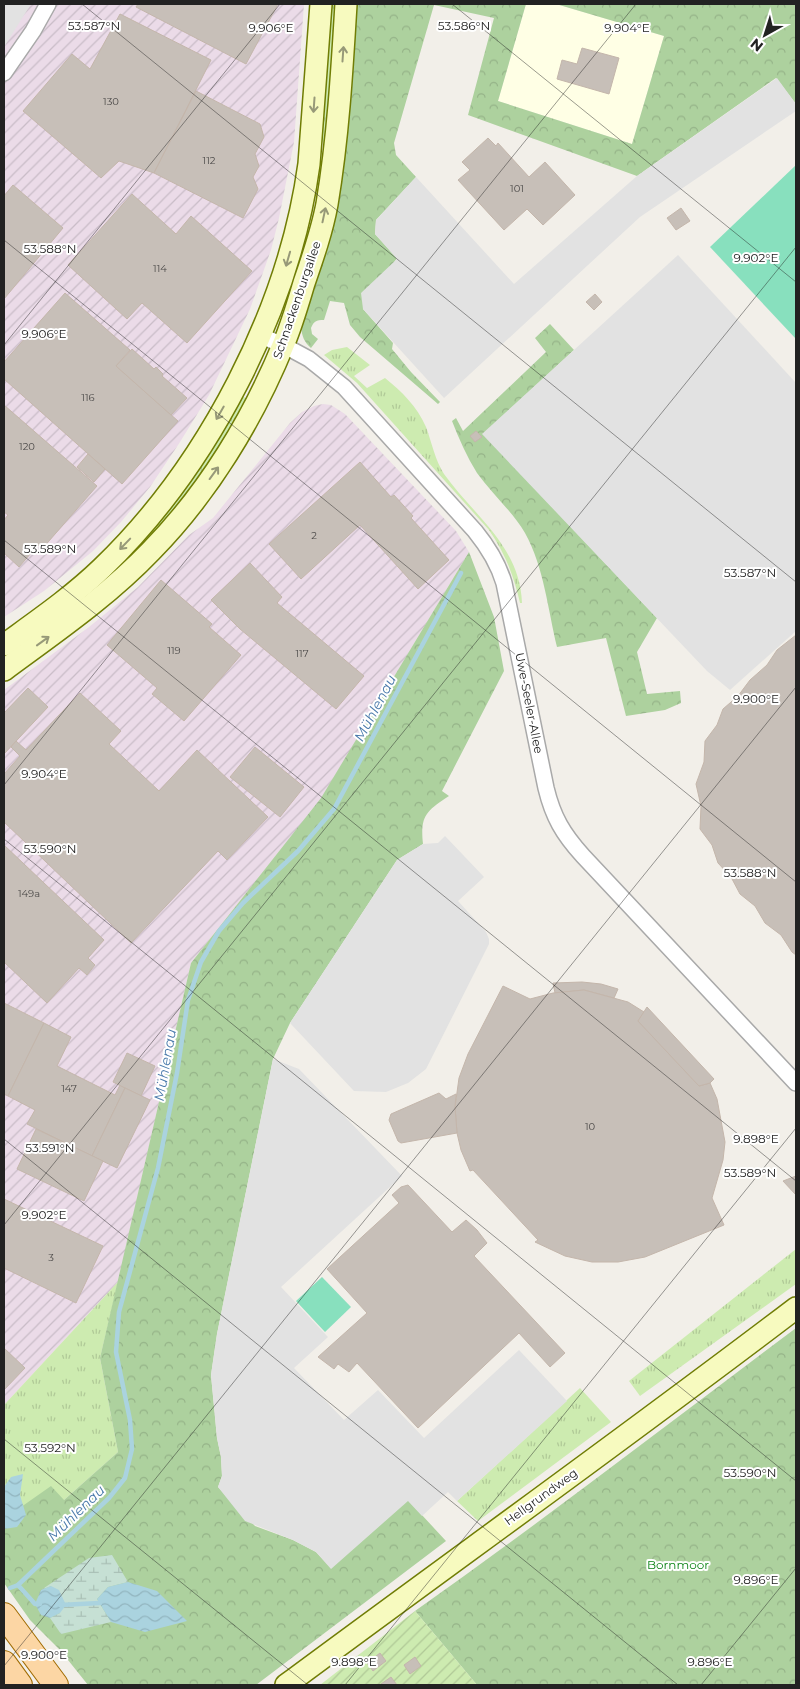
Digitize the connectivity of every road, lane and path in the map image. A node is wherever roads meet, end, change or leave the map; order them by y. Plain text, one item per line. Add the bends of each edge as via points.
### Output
1 (48, 4) edge
2 (321, 4) edge
3 (346, 4) edge
4 (4, 73) edge
5 (259, 335) junction
6 (284, 345) junction
7 (4, 645) edge
8 (4, 670) edge
9 (796, 1084) edge
10 (796, 1308) edge
11 (4, 1616) edge
12 (4, 1663) edge
13 (20, 1685) edge
14 (56, 1685) edge
15 (286, 1685) edge

1 - 4 street
2 -> 5 main road, Schnackenburgallee via 306,189 287,265
6 -> 3 main road, Schnackenburgallee via 327,205 337,129
5 - 6 street, Uwe-Seeler-Allee
5 -> 7 main road, Schnackenburgallee via 217,418 158,508 81,588
8 -> 6 main road, Schnackenburgallee via 108,592 151,552 177,522 228,454
6 - 9 street, Uwe-Seeler-Allee via 309,359 344,387 490,550 504,583 546,788 559,826 583,856
10 - 15 main road, Hellgrundweg
11 - 14 main road
12 - 13 main road

